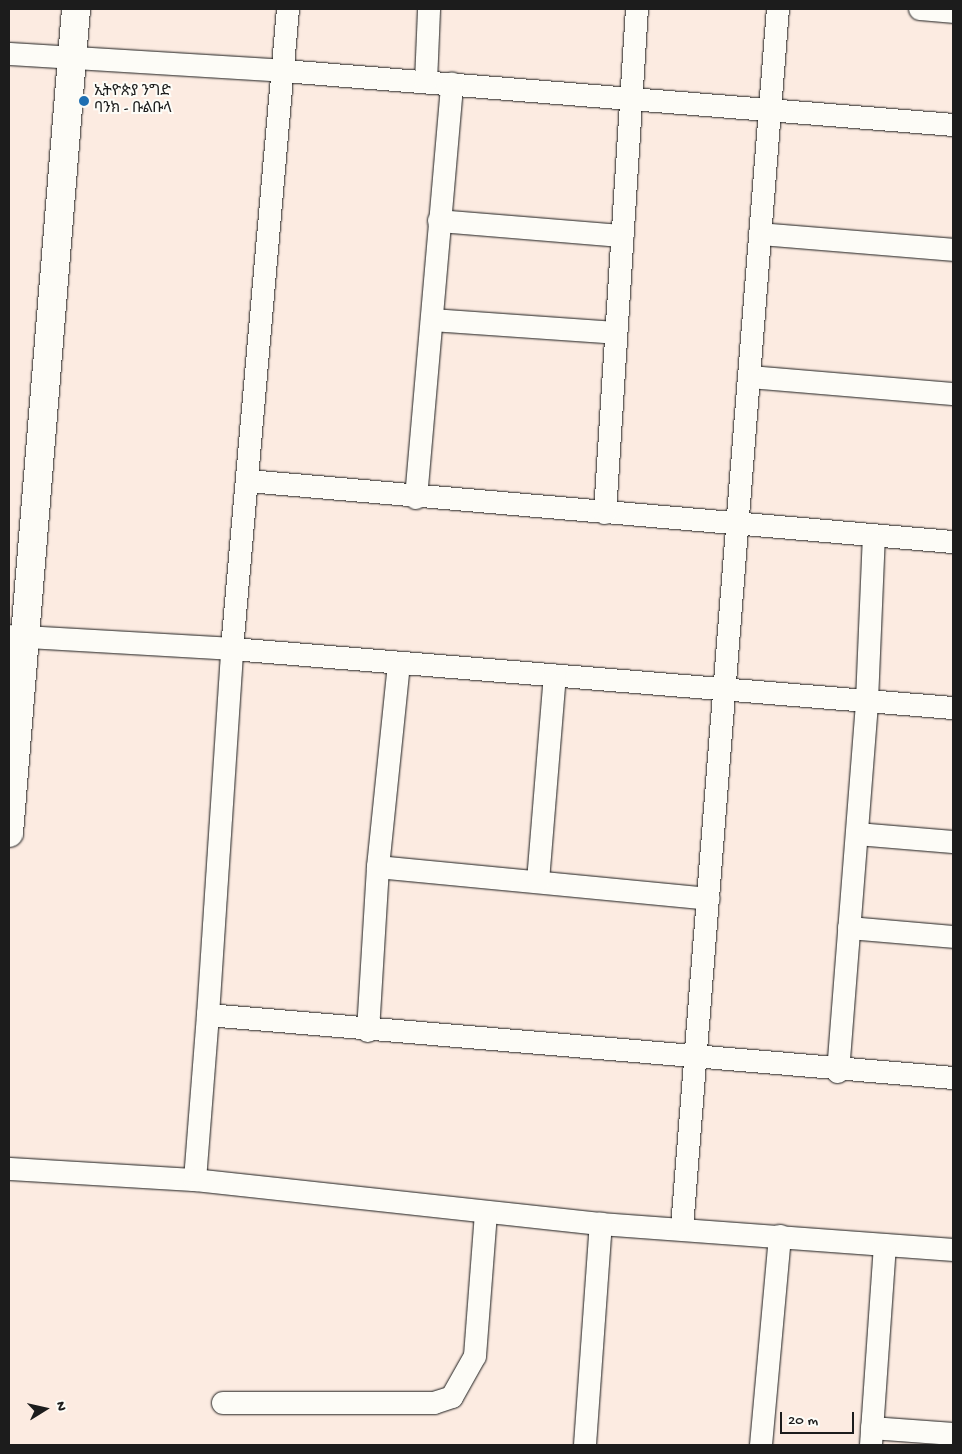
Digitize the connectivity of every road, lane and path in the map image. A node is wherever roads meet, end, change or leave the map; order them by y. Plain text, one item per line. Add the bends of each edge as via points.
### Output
1 (76, 9) edge
2 (288, 9) edge
3 (429, 9) edge
4 (637, 9) edge
5 (778, 9) edge
6 (920, 9) edge
7 (953, 12) edge
8 (9, 54) edge
9 (72, 60) junction
10 (284, 71) junction
11 (426, 82) junction
12 (452, 84) junction
13 (633, 99) junction
14 (770, 110) junction
15 (953, 125) edge
16 (439, 221) junction
17 (760, 234) junction
18 (622, 236) junction
19 (953, 250) edge
20 (432, 320) junction
21 (616, 333) junction
22 (749, 377) junction
23 (953, 394) edge
24 (248, 481) junction
25 (416, 498) junction
26 (605, 513) junction
27 (738, 524) junction
28 (874, 536) junction
29 (953, 542) edge
30 (16, 637) edge
31 (232, 649) junction
32 (399, 663) junction
33 (554, 676) junction
34 (724, 689) junction
35 (867, 701) junction
36 (953, 708) edge
37 (9, 834) edge
38 (857, 834) junction
39 (953, 842) edge
40 (378, 867) junction
41 (538, 881) junction
42 (708, 899) junction
43 (849, 928) junction
44 (953, 937) edge
45 (208, 1015) junction
46 (368, 1032) junction
47 (696, 1060) junction
48 (838, 1072) junction
49 (953, 1078) edge
50 (9, 1169) edge
51 (195, 1180) junction
52 (486, 1212) junction
53 (601, 1224) junction
54 (682, 1228) junction
55 (780, 1236) junction
56 (885, 1245) junction
57 (953, 1250) edge
58 (222, 1403) dead end
59 (953, 1434) edge
60 (871, 1437) edge
61 (584, 1445) edge
62 (761, 1445) edge

1 - 9 main road
2 - 10 street
3 - 11 street
4 - 13 street
5 - 14 street
6 - 7 street
8 - 9 street
9 - 10 street
9 - 30 main road
10 - 11 street
10 - 24 street
11 - 12 street
12 - 13 street
12 - 16 street
13 - 14 street
13 - 18 street
14 - 15 street
14 - 17 street
16 - 18 street
16 - 20 street
17 - 19 street
17 - 22 street
18 - 21 street
20 - 21 street
20 - 25 street
21 - 26 street
22 - 23 street
22 - 27 street
24 - 25 street
24 - 31 street
25 - 26 street
26 - 27 street
27 - 28 street
27 - 34 street
28 - 29 street
28 - 35 street
30 - 31 street
30 - 37 main road
31 - 32 street
31 - 45 street
32 - 33 street
32 - 40 street
33 - 34 street
33 - 41 street
34 - 35 street
34 - 42 street
35 - 36 street
35 - 38 street
38 - 39 street
38 - 43 street
40 - 41 street
40 - 46 street
41 - 42 street
42 - 47 street
43 - 44 street
43 - 48 street
45 - 46 street
45 - 51 street
46 - 47 street
47 - 48 street
47 - 54 street
48 - 49 street
50 - 51 street
51 - 52 street
52 - 53 street
52 - 58 street via 475,1356 452,1397 434,1403
53 - 54 street
53 - 61 street
54 - 55 street
55 - 56 street
55 - 62 street
56 - 57 street
56 - 60 street
59 - 60 street

